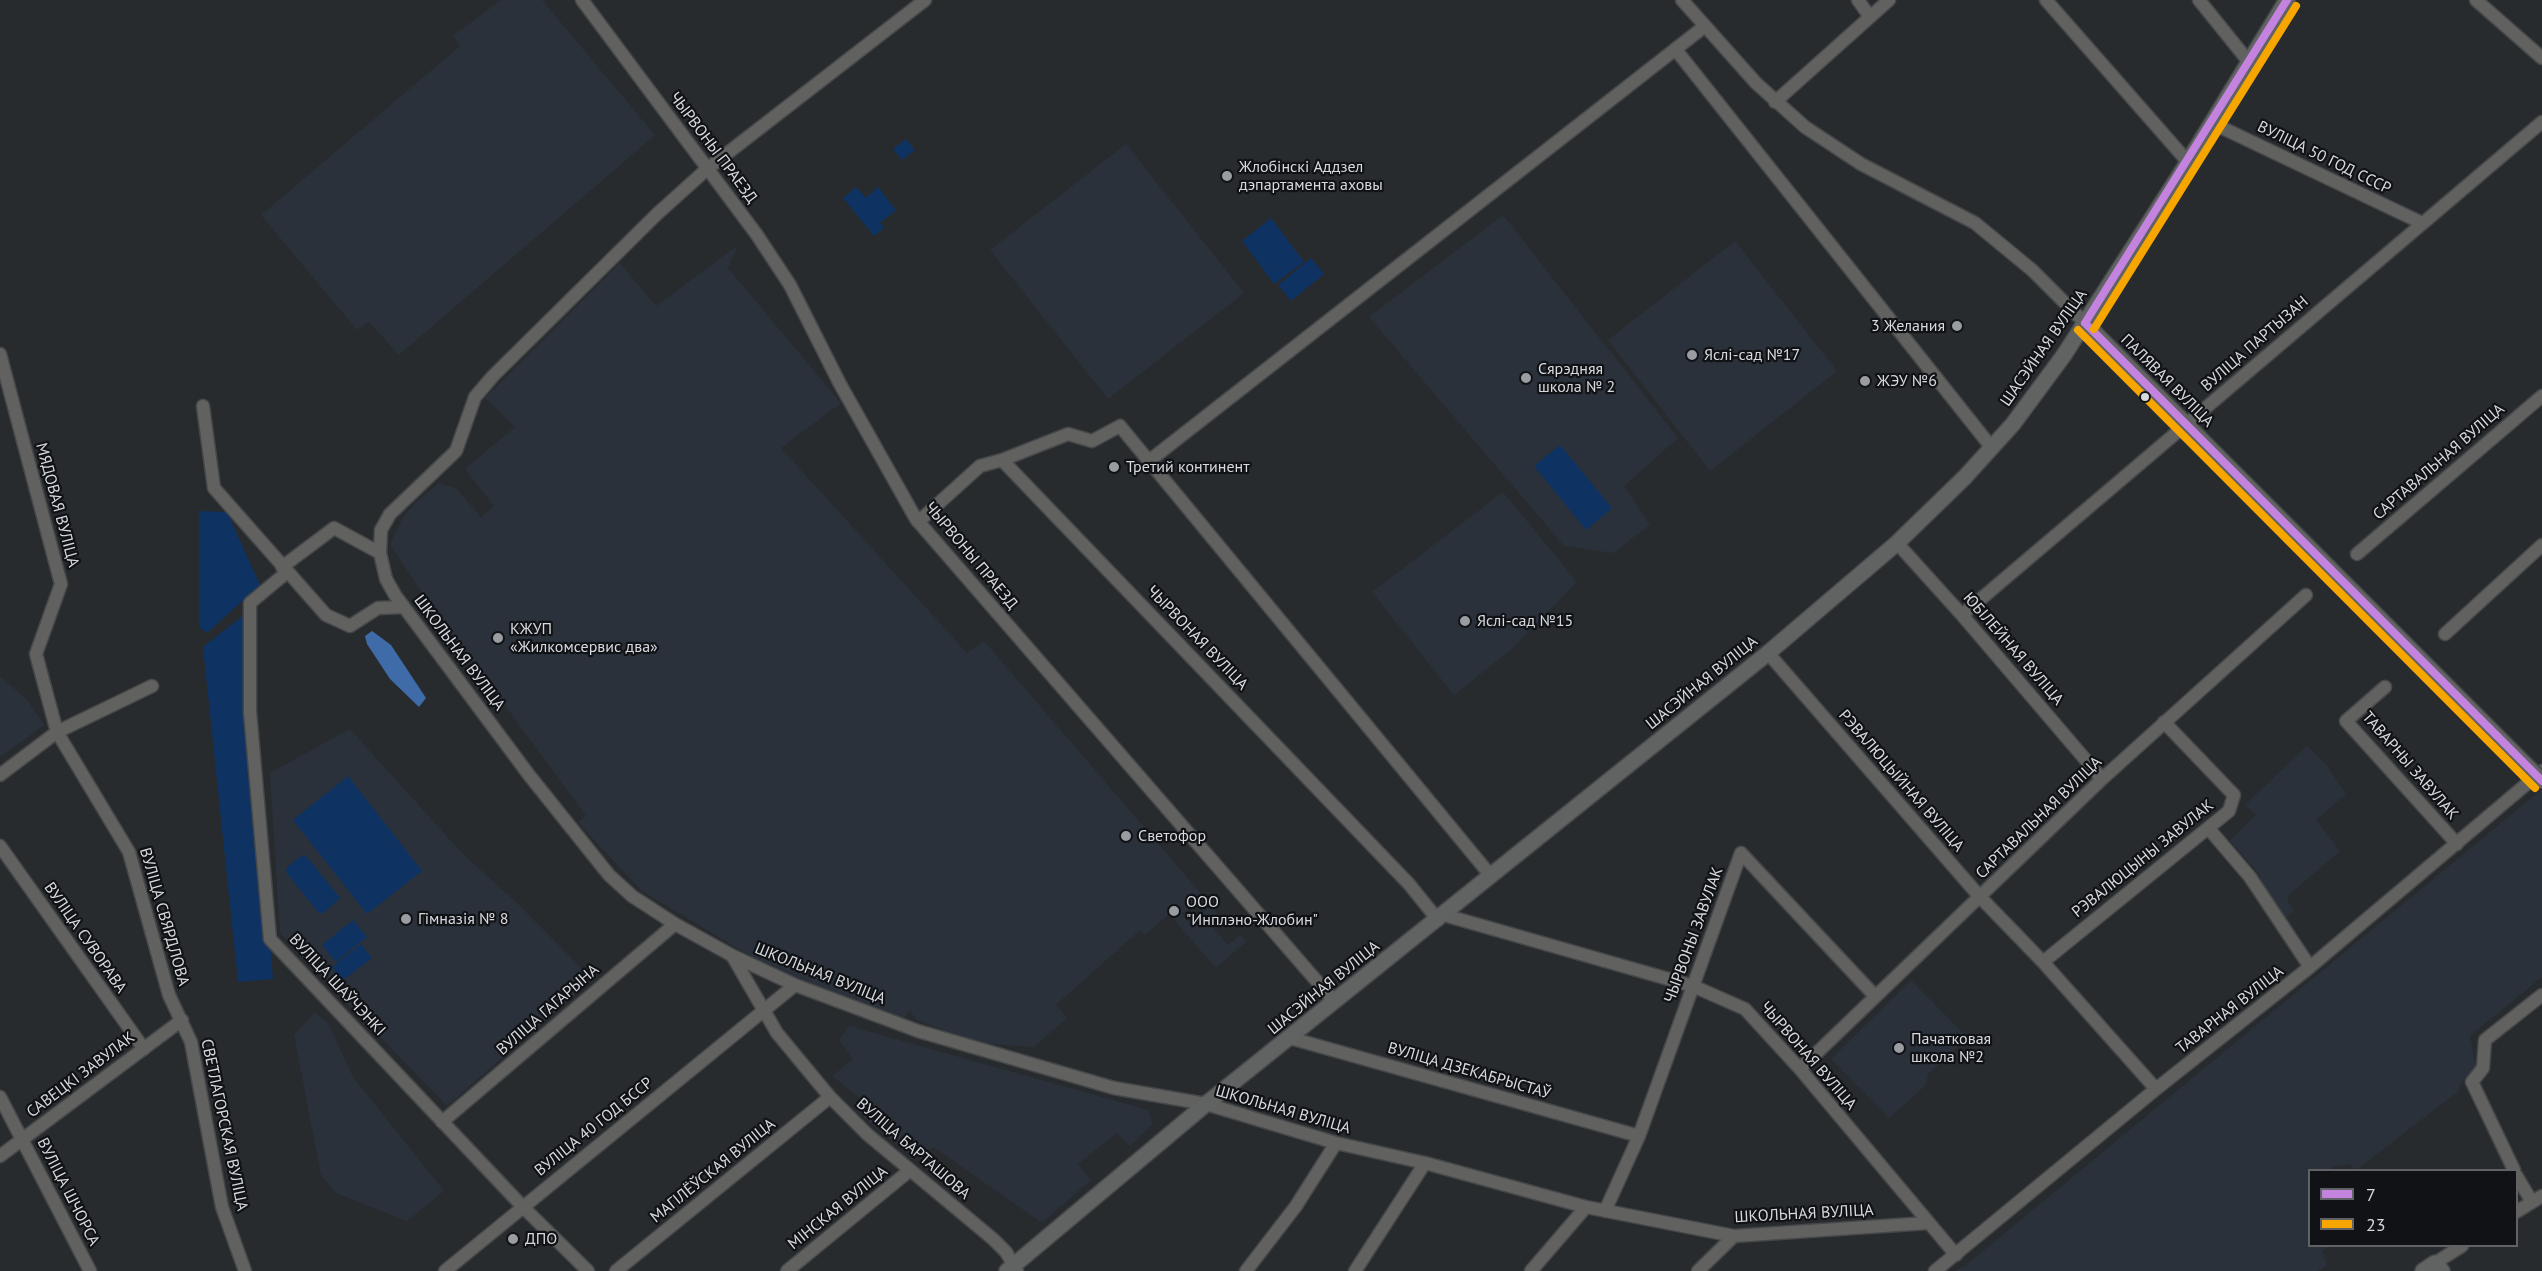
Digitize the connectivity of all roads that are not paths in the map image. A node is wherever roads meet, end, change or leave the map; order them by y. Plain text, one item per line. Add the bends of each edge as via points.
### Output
1 (582, 0) edge
2 (925, 0) edge
3 (1682, 0) edge
4 (1858, 0) edge
5 (1890, 0) edge
6 (2046, 0) edge
7 (2199, 0) edge
8 (2287, 0) edge
9 (2476, 0) edge
10 (1870, 17) junction
11 (1705, 26) junction
12 (1676, 50) junction
13 (2542, 58) edge
14 (2249, 62) junction
15 (1775, 102) junction
16 (2542, 122) edge
17 (2212, 123) junction
18 (2188, 162) junction
19 (707, 169) junction
20 (2422, 223) junction
21 (2085, 323) junction
22 (0, 354) edge
23 (2540, 403) edge
24 (203, 406) dead end
25 (2186, 426) junction
26 (1992, 448) junction
27 (1002, 460) junction
28 (1149, 461) junction
29 (918, 522) junction
30 (1897, 543) junction
31 (2542, 545) edge
32 (380, 553) junction
33 (2357, 554) dead end
34 (284, 570) junction
35 (2306, 595) dead end
36 (404, 607) junction
37 (1962, 615) junction
38 (2445, 634) dead end
39 (1768, 653) junction
40 (152, 686) dead end
41 (2385, 687) dead end
42 (2164, 722) junction
43 (57, 732) junction
44 (2542, 771) edge
45 (0, 775) edge
46 (2102, 779) junction
47 (2542, 782) edge
48 (2209, 829) junction
49 (2457, 844) junction
50 (0, 846) edge
51 (1491, 876) junction
52 (1980, 897) junction
53 (1441, 917) junction
54 (675, 924) junction
55 (733, 956) junction
56 (2043, 962) junction
57 (2310, 967) junction
58 (795, 985) junction
59 (1693, 986) junction
60 (2542, 995) edge
61 (1875, 996) junction
62 (1334, 1001) junction
63 (764, 1010) junction
64 (182, 1020) junction
65 (1290, 1038) junction
66 (144, 1048) junction
67 (1800, 1069) junction
68 (2156, 1089) junction
69 (0, 1097) edge
70 (830, 1097) junction
71 (1206, 1104) junction
72 (442, 1122) junction
73 (1639, 1136) junction
74 (23, 1141) junction
75 (1336, 1143) junction
76 (0, 1156) edge
77 (1425, 1163) junction
78 (2514, 1169) edge
79 (909, 1171) junction
80 (2518, 1176) edge
81 (2537, 1199) edge
82 (523, 1207) junction
83 (1586, 1207) junction
84 (1605, 1211) junction
85 (2518, 1211) edge
86 (1928, 1223) junction
87 (1734, 1236) junction
88 (2459, 1247) edge
89 (1956, 1255) junction
90 (2433, 1268) edge
91 (1012, 1269) edge
92 (90, 1271) edge
93 (245, 1271) edge
94 (445, 1271) edge
95 (588, 1271) edge
96 (616, 1271) edge
97 (787, 1271) edge
98 (1246, 1271) edge
99 (1355, 1271) edge
100 (1531, 1271) edge
101 (1698, 1271) edge
102 (1935, 1271) edge

1 - 19 street, ЧЫРВОНЫ ПРАЕЗД
2 - 19 street, ШКОЛЬНАЯ ВУЛІЦА
3 - 11 street, ПАЛЯВАЯ ВУЛІЦА
4 - 10 street
5 - 10 street
6 - 18 street
7 - 14 street
8 - 14 main road, ШАСЭЙНАЯ ВУЛІЦА
9 - 13 street
10 - 15 street
11 - 12 street
11 - 15 street, ПАЛЯВАЯ ВУЛІЦА
12 - 26 street
12 - 28 street
14 - 17 main road, ШАСЭЙНАЯ ВУЛІЦА
15 - 21 street, ПАЛЯВАЯ ВУЛІЦА via 1861,164 1975,223 2032,270
16 - 20 street, ВУЛІЦА ПАРТЫЗАН
17 - 18 main road, ШАСЭЙНАЯ ВУЛІЦА
17 - 20 street, ВУЛІЦА 50 ГОД СССР
18 - 21 main road, ШАСЭЙНАЯ ВУЛІЦА
19 - 29 street, ЧЫРВОНЫ ПРАЕЗД via 758,235 790,285 840,384
19 - 32 street, ШКОЛЬНАЯ ВУЛІЦА via 475,397 456,451 390,514 381,530
20 - 25 street, ВУЛІЦА ПАРТЫЗАН
21 - 25 main road, ПАЛЯВАЯ ВУЛІЦА
21 - 26 main road, ШАСЭЙНАЯ ВУЛІЦА
22 - 43 street, МЯДОВАЯ ВУЛІЦА via 61,584 36,654
23 - 33 street, САРТАВАЛЬНАЯ ВУЛІЦА
24 - 34 street via 214,488
25 - 37 street, ВУЛІЦА ПАРТЫЗАН
25 - 47 main road, ПАЛЯВАЯ ВУЛІЦА, bridge
26 - 30 main road, ШАСЭЙНАЯ ВУЛІЦА
27 - 28 street via 1068,434 1092,441 1120,426
27 - 29 street via 980,466
27 - 53 street, ЧЫРВОНАЯ ВУЛІЦА
28 - 51 street
29 - 62 street, ЧЫРВОНЫ ПРАЕЗД
30 - 37 street, ЮБІЛЕЙНАЯ ВУЛІЦА
30 - 39 main road, ШАСЭЙНАЯ ВУЛІЦА
31 - 38 street
32 - 34 street via 334,528
32 - 36 street, ШКОЛЬНАЯ ВУЛІЦА via 386,579
34 - 36 street via 326,615 350,626 378,608
34 - 72 street, ВУЛІЦА ШАЎЧЭНКІ via 250,603 250,712 270,939
35 - 42 street, САРТАВАЛЬНАЯ ВУЛІЦА
36 - 54 street, ШКОЛЬНАЯ ВУЛІЦА via 609,875 632,896
37 - 46 street, ЮБІЛЕЙНАЯ ВУЛІЦА
39 - 51 main road, ШАСЭЙНАЯ ВУЛІЦА
39 - 52 street, РЭВАЛЮЦЫЙНАЯ ВУЛІЦА
40 - 43 street
41 - 49 street, ТАВАРНЫ ЗАВУЛАК via 2346,722
42 - 46 street, САРТАВАЛЬНАЯ ВУЛІЦА
42 - 48 street, РЭВАЛЮЦЫНЫ ЗАВУЛАК via 2234,795 2229,811
43 - 45 street
43 - 64 street, ВУЛІЦА СВЯРДЛОВА via 129,852 169,995
44 - 49 street, ТАВАРНАЯ ВУЛІЦА
46 - 52 street, САРТАВАЛЬНАЯ ВУЛІЦА
48 - 56 street, РЭВАЛЮЦЫНЫ ЗАВУЛАК
48 - 57 street via 2250,877
49 - 57 street, ТАВАРНАЯ ВУЛІЦА
50 - 66 street, ВУЛІЦА СУВОРАВА
51 - 53 main road, ШАСЭЙНАЯ ВУЛІЦА
52 - 56 street, РЭВАЛЮЦЫЙНАЯ ВУЛІЦА
52 - 61 street, САРТАВАЛЬНАЯ ВУЛІЦА
53 - 59 street, ЧЫРВОНАЯ ВУЛІЦА
53 - 62 main road, ШАСЭЙНАЯ ВУЛІЦА
54 - 55 street, ШКОЛЬНАЯ ВУЛІЦА
54 - 72 street, ВУЛІЦА ГАГАРЫНА
55 - 58 street, ШКОЛЬНАЯ ВУЛІЦА
55 - 63 street, ВУЛІЦА БАРТАШОВА
56 - 68 street, РЭВАЛЮЦЫЙНАЯ ВУЛІЦА
57 - 68 street, ТАВАРНАЯ ВУЛІЦА
58 - 63 street, ВУЛІЦА 40 ГОД БССР
58 - 71 street, ШКОЛЬНАЯ ВУЛІЦА via 982,1051 1114,1088
59 - 61 street, ЧЫРВОНЫ ЗАВУЛАК via 1741,853
59 - 67 street, ЧЫРВОНАЯ ВУЛІЦА via 1745,1009
59 - 73 street, ЧЫРВОНЫ ЗАВУЛАК
60 - 78 street via 2485,1040 2483,1068 2472,1082
61 - 67 street, САРТАВАЛЬНАЯ ВУЛІЦА
62 - 65 main road, ШАСЭЙНАЯ ВУЛІЦА
63 - 70 street, ВУЛІЦА БАРТАШОВА via 777,1033
63 - 82 street, ВУЛІЦА 40 ГОД БССР
64 - 66 street, САВЕЦКІ ЗАВУЛАК
64 - 93 street, СВЕТЛАГОРСКАЯ ВУЛІЦА via 191,1042 222,1207
65 - 71 main road, ШАСЭЙНАЯ ВУЛІЦА
65 - 73 street, ВУЛІЦА ДЗЕКАБРЫСТАЎ
66 - 74 street, САВЕЦКІ ЗАВУЛАК
67 - 86 street, ЧЫРВОНАЯ ВУЛІЦА
68 - 89 street, ТАВАРНАЯ ВУЛІЦА
69 - 74 street, ВУЛІЦА ШЧОРСА
70 - 79 street, ВУЛІЦА БАРТАШОВА
70 - 96 street, МАГІЛЁЎСКАЯ ВУЛІЦА
71 - 75 street, ШКОЛЬНАЯ ВУЛІЦА
71 - 91 main road, ШАСЭЙНАЯ ВУЛІЦА
72 - 82 street, ВУЛІЦА ШАЎЧЭНКІ
73 - 84 street, ЧЫРВОНЫ ЗАВУЛАК
74 - 76 street, САВЕЦКІ ЗАВУЛАК
74 - 92 street, ВУЛІЦА ШЧОРСА
75 - 77 street, ШКОЛЬНАЯ ВУЛІЦА
75 - 98 street via 1296,1206
77 - 83 street, ШКОЛЬНАЯ ВУЛІЦА
77 - 99 street
79 - 91 street, ВУЛІЦА БАРТАШОВА via 993,1239 1006,1252
79 - 97 street, МІНСКАЯ ВУЛІЦА
80 - 81 street
81 - 85 street
82 - 94 street, ВУЛІЦА 40 ГОД БССР
82 - 95 street, ВУЛІЦА ШАЎЧЭНКІ
83 - 84 street, ШКОЛЬНАЯ ВУЛІЦА
83 - 100 street
84 - 87 street, ШКОЛЬНАЯ ВУЛІЦА
86 - 87 street, ШКОЛЬНАЯ ВУЛІЦА
86 - 89 street, ЧЫРВОНАЯ ВУЛІЦА
87 - 101 street
88 - 90 street
89 - 102 street, ТАВАРНАЯ ВУЛІЦА

